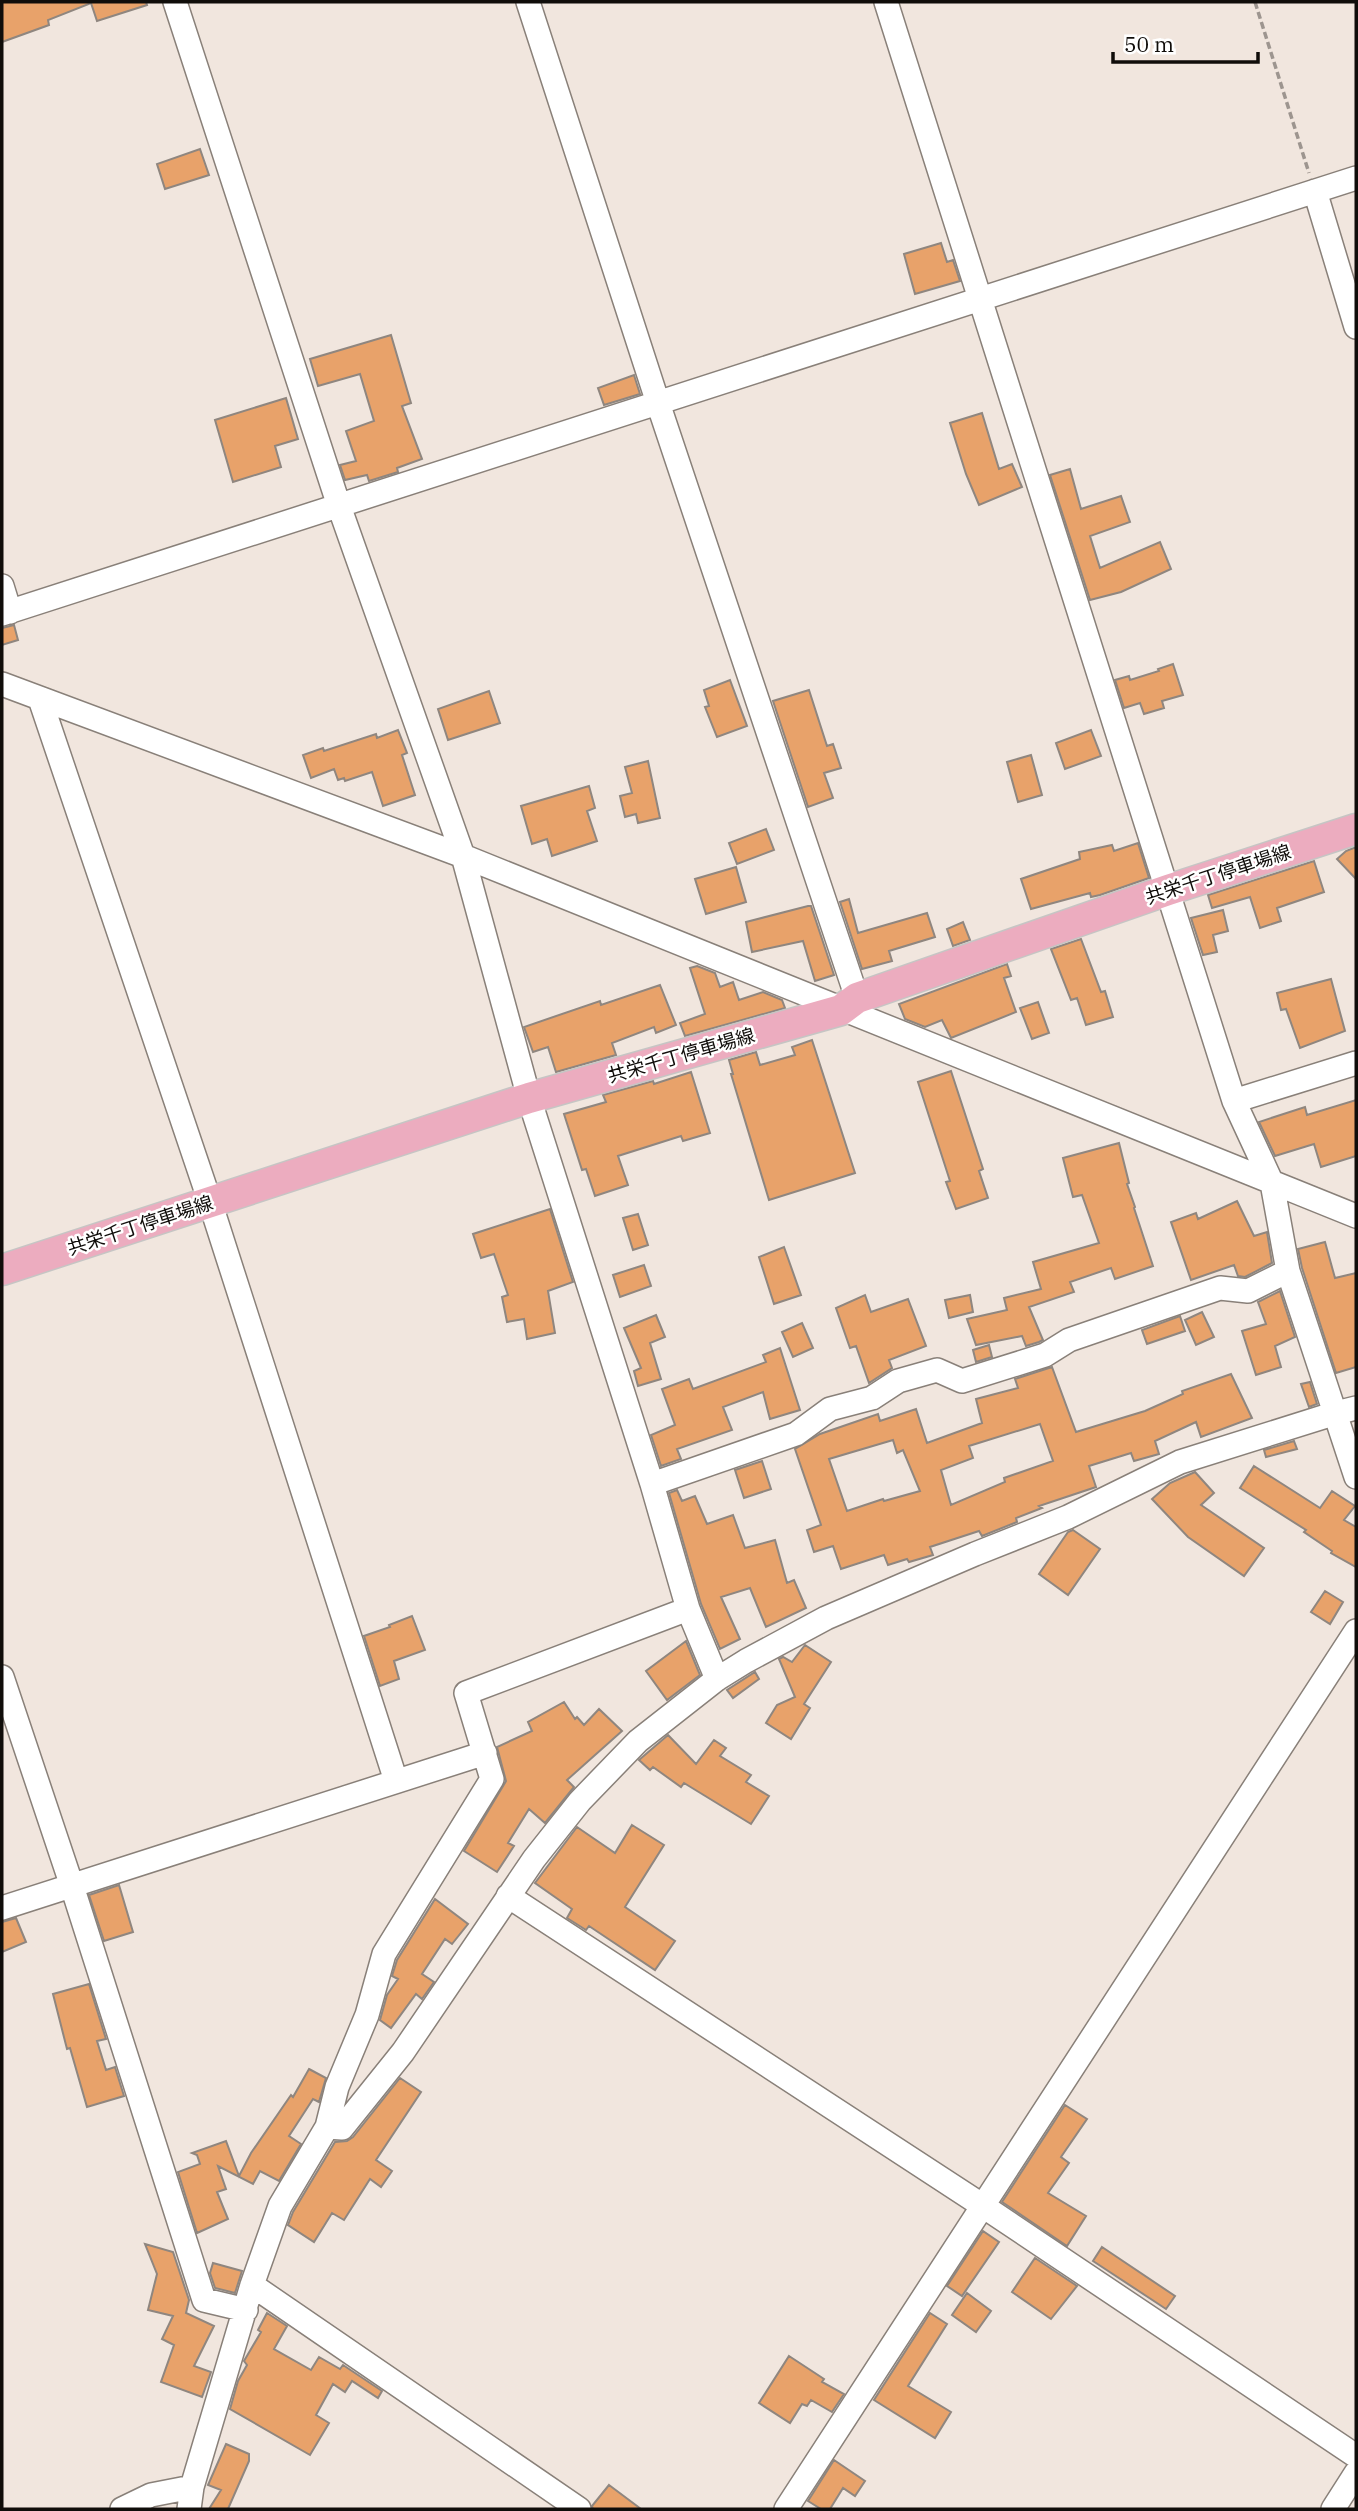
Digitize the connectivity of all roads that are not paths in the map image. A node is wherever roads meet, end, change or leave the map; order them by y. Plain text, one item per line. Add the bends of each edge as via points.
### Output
1 (175, 2) edge
2 (528, 2) edge
3 (886, 2) edge
4 (1356, 178) edge
5 (1315, 191) junction
6 (981, 299) junction
7 (1356, 327) edge
8 (658, 403) junction
9 (339, 506) junction
10 (2, 586) edge
11 (6, 613) edge
12 (2, 684) edge
13 (40, 699) junction
14 (1356, 829) edge
15 (463, 856) junction
16 (1168, 890) junction
17 (849, 1004) junction
18 (1356, 1063) edge
19 (530, 1098) junction
20 (1234, 1101) junction
21 (1272, 1183) junction
22 (210, 1202) junction
23 (1356, 1216) edge
24 (2, 1270) edge
25 (1288, 1271) junction
26 (1346, 1410) edge
27 (1356, 1477) edge
28 (652, 1483) junction
29 (688, 1609) junction
30 (1356, 1631) edge
31 (2, 1677) edge
32 (717, 1679) junction
33 (485, 1753) junction
34 (396, 1782) junction
35 (72, 1886) junction
36 (508, 1896) junction
37 (2, 1908) edge
38 (327, 2127) junction
39 (983, 2206) junction
40 (252, 2285) junction
41 (246, 2310) junction
42 (1356, 2456) edge
43 (1356, 2473) edge
44 (191, 2498) edge
45 (122, 2509) edge
46 (579, 2509) edge
47 (786, 2509) edge
48 (1333, 2509) edge

1 - 9 street
2 - 8 street
3 - 6 street
4 - 5 street
5 - 6 street
5 - 7 street
6 - 8 street
6 - 16 street
8 - 9 street
8 - 17 street
9 - 11 street
9 - 15 street
10 - 11 street
12 - 13 street
13 - 15 street
13 - 22 street
14 - 16 main road, 共栄千丁停車場線
15 - 17 street
15 - 19 street
16 - 17 main road, 共栄千丁停車場線
16 - 20 street
17 - 19 main road, 共栄千丁停車場線
17 - 21 street
18 - 20 street
19 - 22 main road, 共栄千丁停車場線
19 - 28 street
20 - 21 street
21 - 23 street
21 - 25 street
22 - 24 main road, 共栄千丁停車場線
22 - 34 street
25 - 26 street
25 - 28 street via 1248,1291 1220,1288 1069,1340 1045,1355 962,1381 937,1370 898,1381 872,1398 830,1409 796,1434
26 - 27 street
26 - 32 street via 1180,1462 1068,1517 826,1618
28 - 29 street
29 - 32 street
29 - 33 street via 466,1693
30 - 39 street
31 - 35 street
32 - 36 street via 638,1741 580,1801
33 - 34 street
33 - 38 street via 492,1779 384,1954
34 - 35 street
35 - 37 street
35 - 41 street via 204,2300
36 - 38 street via 396,2061 342,2128
36 - 39 street
38 - 40 street via 280,2206
39 - 42 street
39 - 47 street
40 - 41 street
40 - 46 street
41 - 44 street
43 - 48 street
44 - 45 street via 150,2495

